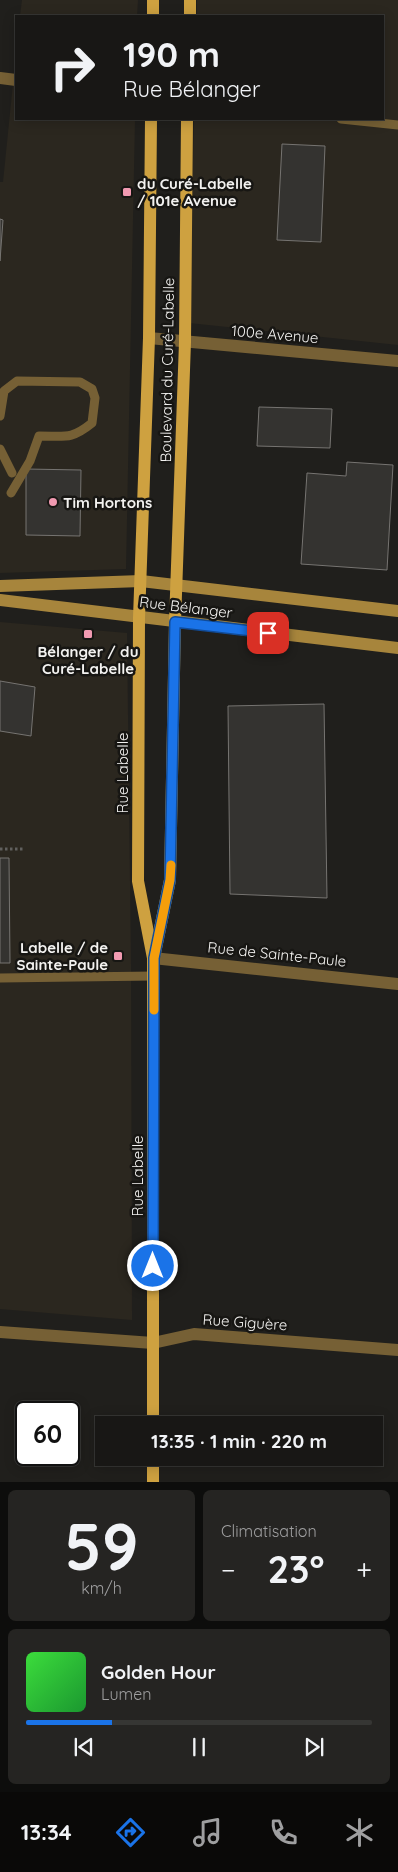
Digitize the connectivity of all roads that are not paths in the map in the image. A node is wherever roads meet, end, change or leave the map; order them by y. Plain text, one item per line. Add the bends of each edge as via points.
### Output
1 (153, 0) edge
2 (190, 0) edge
3 (153, 15) edge
4 (190, 15) edge
5 (0, 78) edge
6 (15, 80) edge
7 (151, 120) edge
8 (187, 120) edge
9 (350, 120) edge
10 (398, 125) edge
11 (149, 338) junction
12 (185, 342) junction
13 (398, 361) edge
14 (0, 416) edge
15 (0, 448) edge
16 (12, 473) dead end
17 (11, 493) dead end
18 (141, 581) junction
19 (177, 585) junction
20 (0, 586) edge
21 (0, 600) edge
22 (398, 611) edge
23 (139, 618) junction
24 (175, 622) junction
25 (398, 648) edge
26 (154, 958) junction
27 (154, 976) junction
28 (0, 978) edge
29 (398, 984) edge
30 (0, 1332) edge
31 (153, 1343) junction
32 (398, 1350) edge
33 (153, 1416) edge
34 (153, 1466) edge
35 (153, 1482) edge

1 - 3 main road
2 - 4 main road
5 - 6 street
7 - 11 main road, Boulevard du Curé-Labelle
8 - 12 main road, Boulevard du Curé-Labelle
9 - 10 lane
11 - 12 street, 100e Avenue
11 - 18 main road, Boulevard du Curé-Labelle
12 - 13 street, 100e Avenue
12 - 19 main road, Boulevard du Curé-Labelle
14 - 17 lane via 4,391 17,381 80,382 92,389 95,398 92,423 83,430 73,436 40,436
15 - 16 lane
18 - 19 street, Rue Bélanger
18 - 20 street, Rue Bélanger
18 - 23 main road, Boulevard du Curé-Labelle
19 - 22 street, Rue Bélanger
19 - 24 main road, Boulevard du Curé-Labelle
21 - 23 street, Rue Bélanger
23 - 24 street, Rue Bélanger
23 - 26 main road, Rue Labelle via 138,881
24 - 25 street, Rue Bélanger
24 - 26 main road, Rue Labelle via 170,880
26 - 27 main road, Rue Labelle
26 - 29 street, Rue de Sainte-Paule
27 - 28 lane
27 - 31 main road, Rue Labelle
30 - 31 street, Rue Giguère
31 - 32 street, Rue Giguère via 194,1334
31 - 33 main road, Rue Labelle
34 - 35 main road

